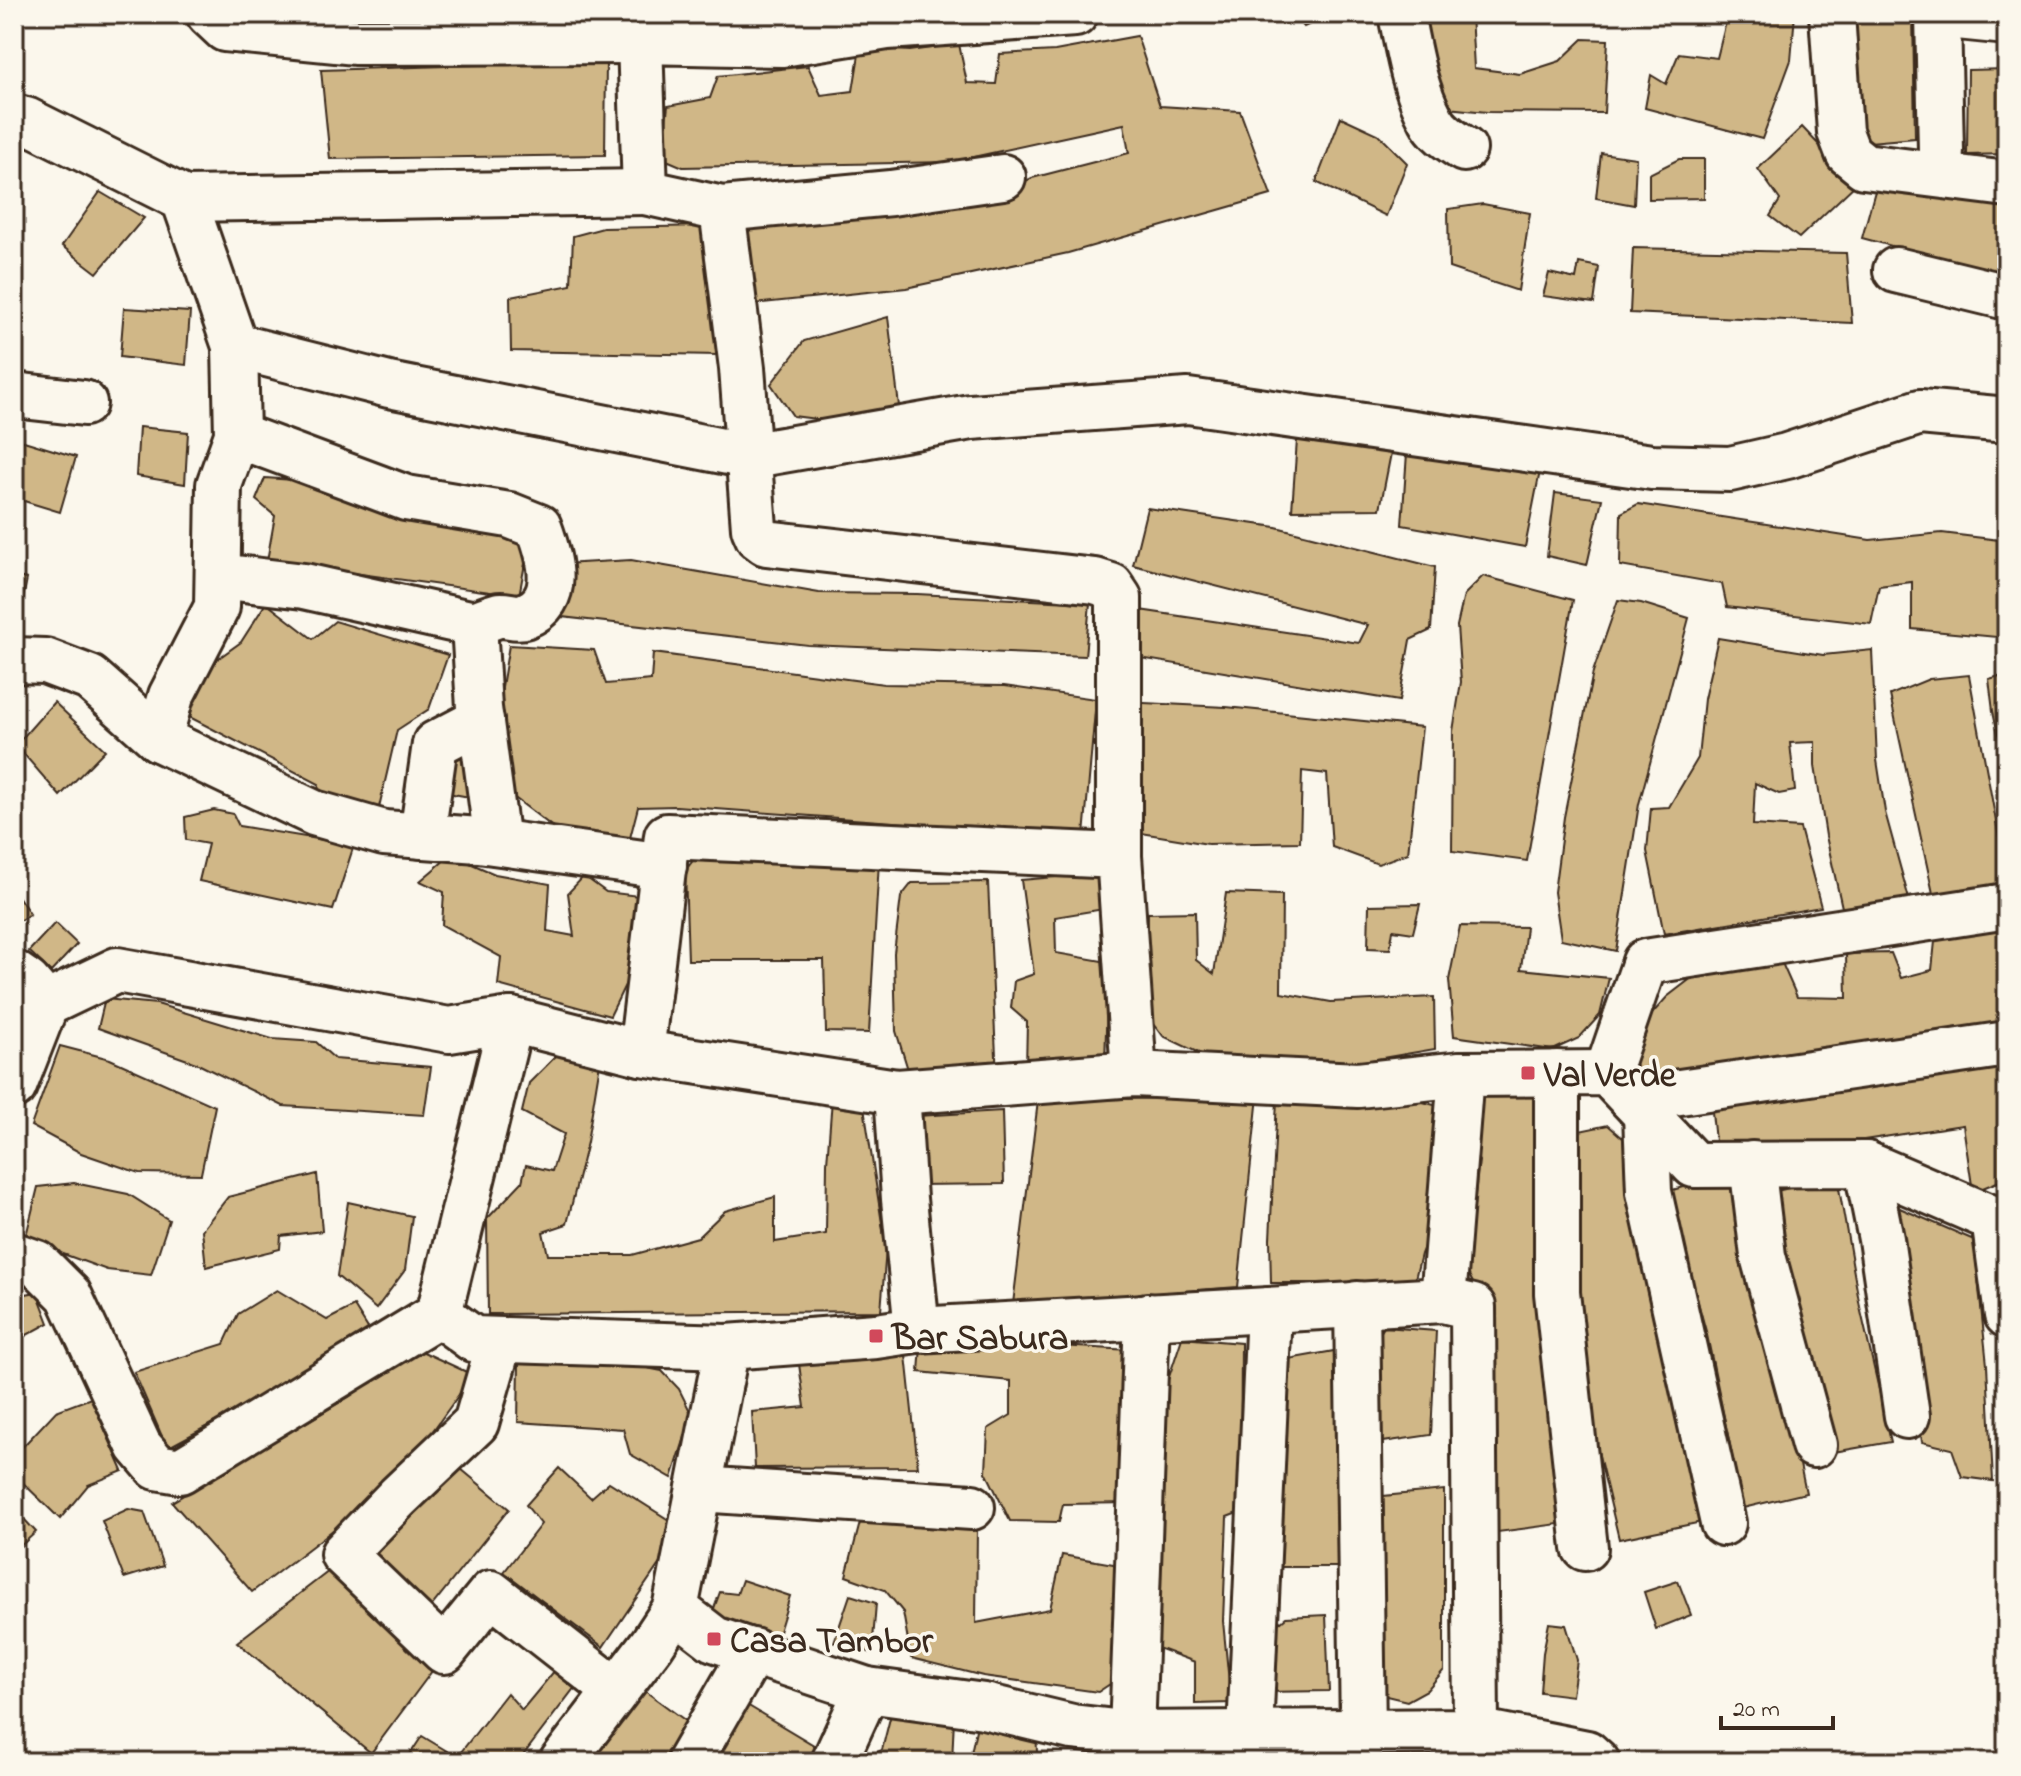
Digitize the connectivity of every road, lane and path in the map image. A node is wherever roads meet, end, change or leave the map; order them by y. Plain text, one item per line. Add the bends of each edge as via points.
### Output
1 (209, 14) edge
2 (1075, 14) edge
3 (1401, 14) edge
4 (1832, 14) edge
5 (1938, 14) edge
6 (2007, 22) edge
7 (640, 41) junction
8 (18, 114) edge
9 (1464, 149) dead end
10 (1941, 151) dead end
11 (1003, 177) dead end
12 (2007, 184) edge
13 (645, 192) junction
14 (184, 199) junction
15 (722, 209) junction
16 (1896, 270) dead end
17 (2007, 297) edge
18 (235, 346) junction
19 (14, 395) edge
20 (84, 403) dead end
21 (2007, 420) edge
22 (237, 435) junction
23 (748, 456) junction
24 (218, 576) junction
25 (474, 624) junction
26 (14, 660) edge
27 (481, 720) junction
28 (159, 739) junction
29 (422, 836) junction
30 (497, 842) junction
31 (1119, 856) junction
32 (664, 866) junction
33 (2007, 906) edge
34 (14, 973) edge
35 (46, 1004) junction
36 (511, 1020) junction
37 (2007, 1044) edge
38 (641, 1053) junction
39 (1557, 1073) junction
40 (1134, 1074) junction
41 (1461, 1074) junction
42 (14, 1086) edge
43 (897, 1092) junction
44 (1628, 1095) junction
45 (1752, 1164) junction
46 (1866, 1164) junction
47 (2000, 1218) edge
48 (14, 1255) edge
49 (1443, 1300) junction
50 (1357, 1304) junction
51 (1269, 1310) junction
52 (439, 1314) junction
53 (2007, 1315) edge
54 (1147, 1316) junction
55 (917, 1330) junction
56 (500, 1340) junction
57 (727, 1347) junction
58 (1907, 1416) dead end
59 (1814, 1445) dead end
60 (699, 1489) junction
61 (972, 1507) dead end
62 (1723, 1523) dead end
63 (1585, 1548) dead end
64 (675, 1609) junction
65 (753, 1651) junction
66 (615, 1690) junction
67 (867, 1690) junction
68 (1476, 1731) junction
69 (1250, 1733) junction
70 (1132, 1734) junction
71 (1338, 1742) edge
72 (562, 1762) edge
73 (689, 1762) edge
74 (834, 1762) edge
75 (1597, 1762) edge

1 - 7 street via 225,29 356,42
2 - 7 street via 887,27 782,44
3 - 9 street via 1431,121
4 - 12 street via 1840,132 1848,153 1864,166
5 - 6 street
5 - 10 street
7 - 13 street
8 - 14 street
11 - 15 street
13 - 14 street
13 - 15 street
14 - 18 street
15 - 23 street
16 - 17 street
18 - 22 street
18 - 23 street via 389,385
19 - 20 street
21 - 23 street via 1920,412 1730,469 1652,467 1188,401 971,417
22 - 24 street via 219,485
22 - 25 street via 406,498 509,515 539,527 550,556 551,586 540,608 521,618 501,615
23 - 31 street via 754,528 766,543 1111,586 1119,598
24 - 25 street via 304,586
24 - 28 street via 217,607 171,696
25 - 27 street
26 - 28 street via 45,661 90,678
27 - 29 street via 435,744
27 - 30 street
28 - 29 street via 314,813 384,833
29 - 30 street
30 - 32 street
31 - 32 street via 667,836
31 - 40 street
32 - 38 street
33 - 44 street via 1645,962
34 - 35 street
35 - 36 street via 117,970 449,1030
35 - 42 street
36 - 38 street
36 - 52 street
37 - 44 street
38 - 43 street
39 - 41 street
39 - 44 street
39 - 63 street via 1557,1293
40 - 41 street via 1358,1085
40 - 43 street
41 - 49 street
43 - 55 street
44 - 45 street via 1694,1165
44 - 62 street
45 - 46 street
45 - 59 street via 1763,1256
46 - 47 street
46 - 58 street
47 - 53 street
48 - 52 street via 37,1263 69,1295 139,1446 157,1467 180,1471
49 - 50 street
49 - 68 street via 1473,1307
50 - 51 street
50 - 71 street
51 - 54 street
51 - 69 street
52 - 56 street via 473,1339
54 - 55 street
54 - 70 street
55 - 57 street
56 - 57 street
56 - 66 street via 476,1423 343,1554 444,1651 491,1593
57 - 60 street
60 - 61 street
60 - 64 street
64 - 65 street via 714,1639
64 - 66 street
65 - 67 street
65 - 73 street
66 - 72 street
67 - 70 street
67 - 74 street
68 - 71 street
68 - 75 street via 1587,1753
69 - 70 street
69 - 71 street

